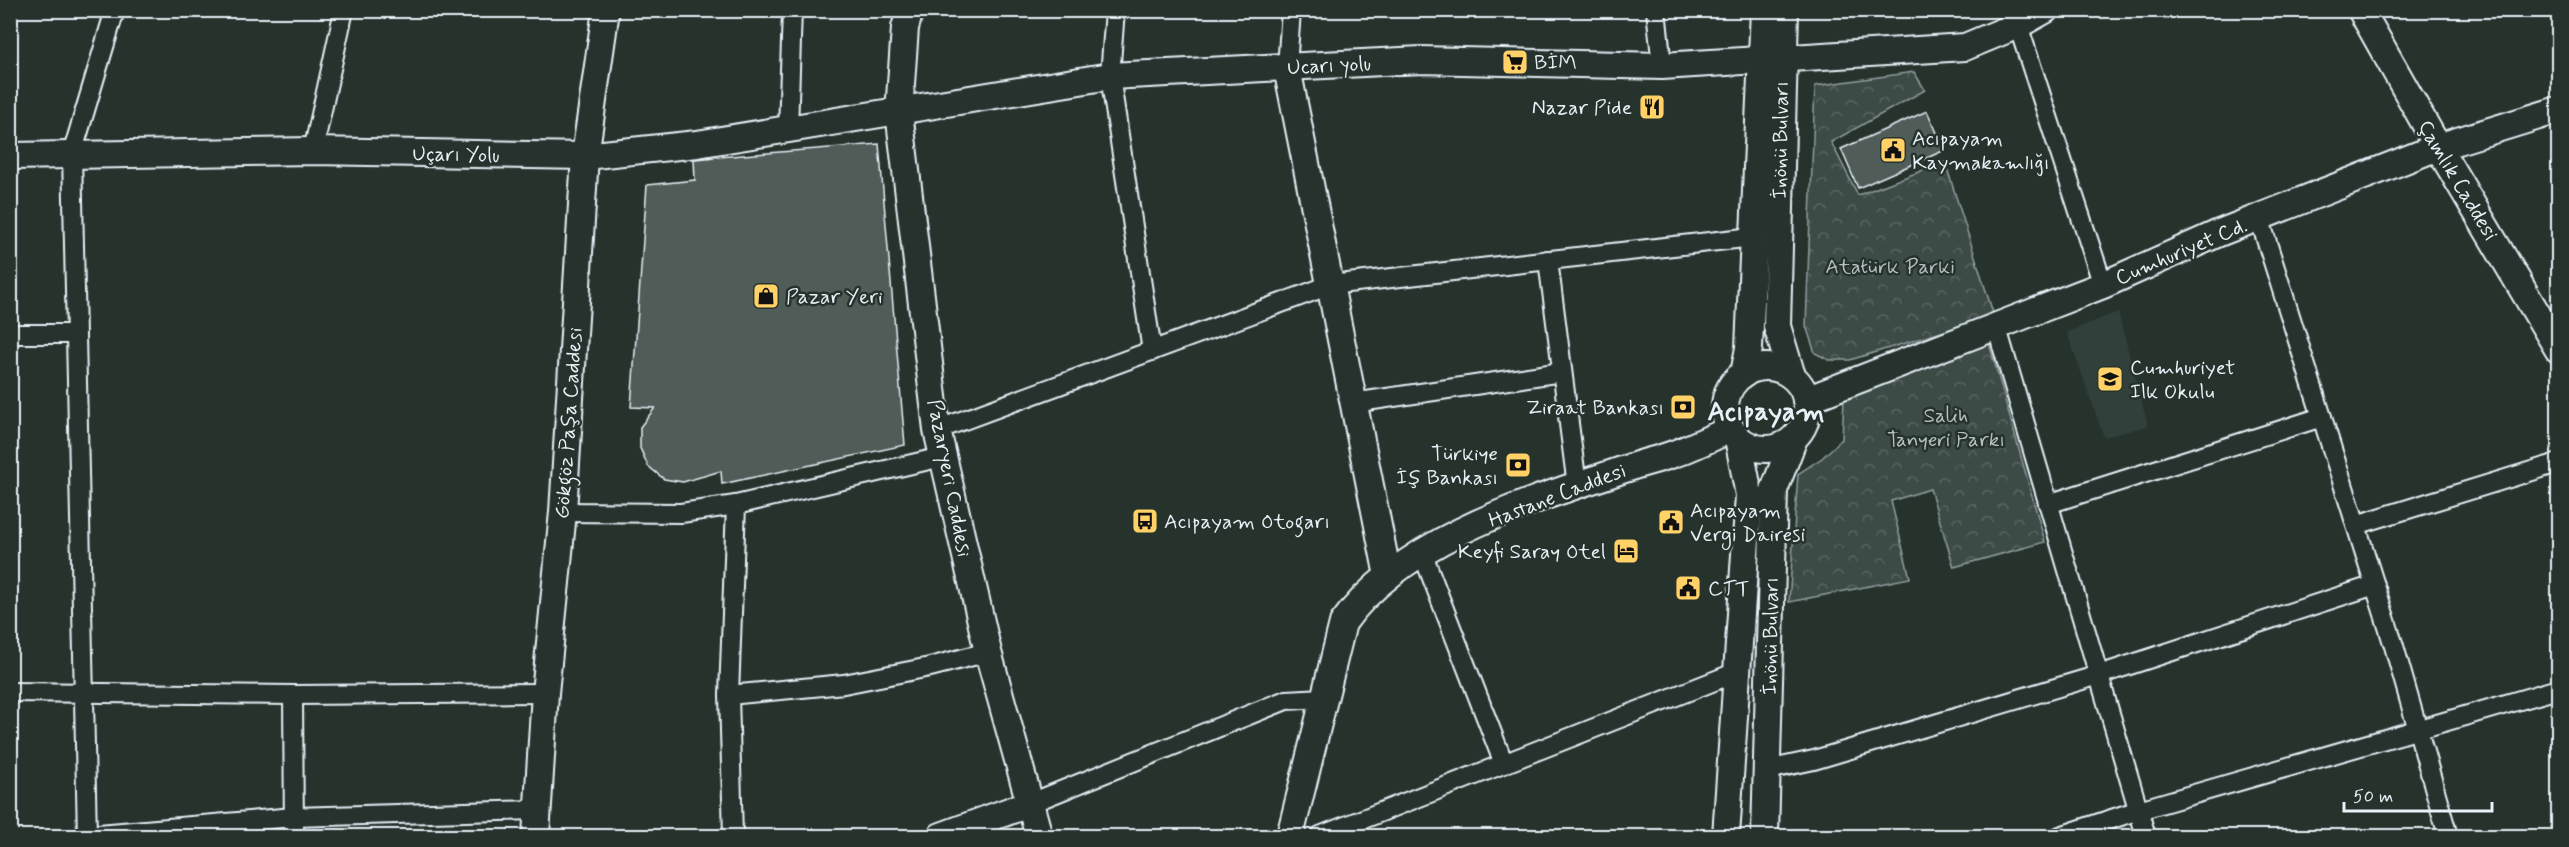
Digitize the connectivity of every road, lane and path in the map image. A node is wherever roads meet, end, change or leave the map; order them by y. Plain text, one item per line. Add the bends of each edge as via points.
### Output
1 (115, 10) edge
2 (344, 10) edge
3 (606, 10) edge
4 (792, 10) edge
5 (910, 10) edge
6 (1115, 10) edge
7 (1291, 10) edge
8 (1656, 10) edge
9 (1764, 10) edge
10 (1785, 10) edge
11 (2045, 10) edge
12 (2361, 10) edge
13 (2017, 18) edge
14 (1772, 58) junction
15 (1662, 66) junction
16 (1287, 68) junction
17 (1110, 76) junction
18 (2558, 106) edge
19 (899, 112) junction
20 (788, 130) junction
21 (2438, 147) junction
22 (313, 151) junction
23 (72, 154) junction
24 (10, 156) edge
25 (585, 156) junction
26 (2259, 217) junction
27 (1754, 237) junction
28 (1548, 260) junction
29 (1330, 285) junction
30 (2103, 285) junction
31 (1995, 325) junction
32 (10, 334) edge
33 (76, 334) junction
34 (2559, 349) edge
35 (1152, 351) junction
36 (1562, 372) junction
37 (1744, 374) junction
38 (1792, 376) junction
39 (1806, 400) junction
40 (1353, 403) junction
41 (2322, 417) junction
42 (937, 430) junction
43 (1735, 433) junction
44 (1794, 438) junction
45 (942, 457) junction
46 (2559, 463) edge
47 (1577, 486) junction
48 (2048, 504) junction
49 (736, 505) junction
50 (563, 512) junction
51 (2356, 525) junction
52 (1422, 552) junction
53 (1388, 576) junction
54 (2375, 585) junction
55 (988, 652) junction
56 (1737, 672) junction
57 (2099, 675) junction
58 (2559, 689) edge
59 (83, 691) junction
60 (10, 692) edge
61 (545, 693) junction
62 (292, 695) junction
63 (729, 695) junction
64 (1325, 698) junction
65 (2418, 731) junction
66 (1504, 764) junction
67 (1767, 770) junction
68 (1031, 802) junction
69 (536, 810) junction
70 (2139, 810) junction
71 (294, 817) junction
72 (87, 836) edge
73 (294, 837) edge
74 (536, 837) edge
75 (734, 837) edge
76 (941, 837) edge
77 (1039, 837) edge
78 (1290, 837) edge
79 (1320, 837) edge
80 (1726, 837) edge
81 (1766, 837) edge
82 (2060, 837) edge
83 (2146, 837) edge
84 (2448, 837) edge

1 - 23 street
2 - 22 street
3 - 25 street, Gökgöz Paşa Caddesi
4 - 20 street
5 - 19 street, Pazaryeri Caddesi via 905,28
6 - 17 street
7 - 16 street
8 - 15 street
9 - 14 street, İnönü Bulvarı
10 - 14 street, İnönü Bulvarı
11 - 13 street, Ucarı yolu
12 - 21 street, Çamlık Caddesi
13 - 14 street, Ucarı yolu via 1965,47
13 - 30 street
14 - 15 street, Ucarı yolu
14 - 27 street, İnönü Bulvarı
14 - 38 street, İnönü Bulvarı via 1777,326
15 - 16 street, Ucarı yolu via 1421,60
16 - 17 street, Ucarı yolu
16 - 29 street
17 - 19 street, Ucarı yolu
17 - 35 street
18 - 21 street, Cumhuriyet Cd.
19 - 20 street, Uçarı Yolu
19 - 42 street, Pazaryeri Caddesi
20 - 25 street, Uçarı Yolu
21 - 26 street, Cumhuriyet Cd.
21 - 34 street, Çamlık Caddesi
22 - 23 street, Uçarı Yolu
22 - 25 street, Uçarı Yolu
23 - 24 street, Uçarı Yolu
23 - 33 street
25 - 50 street, Gökgöz Paşa Caddesi
26 - 30 street, Cumhuriyet Cd.
26 - 41 street
27 - 28 street
27 - 37 street, İnönü Bulvarı via 1749,348
28 - 29 street
28 - 36 street
29 - 35 street
29 - 40 street
30 - 31 street, Cumhuriyet Cd.
31 - 39 street, Cumhuriyet Cd.
31 - 48 street
32 - 33 street
33 - 59 street
35 - 42 street
36 - 40 street
36 - 47 street
37 - 38 street via 1768,367
37 - 43 street via 1728,393 1726,417
38 - 39 street
39 - 44 street via 1802,427
40 - 53 street
41 - 48 street
41 - 51 street
42 - 45 street, Pazaryeri Caddesi
43 - 44 street via 1748,445 1772,449
43 - 47 street, Hastane Caddesi
43 - 56 street, İnönü Bulvarı via 1749,495
44 - 67 street, İnönü Bulvarı via 1774,490
45 - 49 street
45 - 55 street, Pazaryeri Caddesi
46 - 51 street
47 - 52 street, Hastane Caddesi via 1499,515
48 - 57 street
49 - 50 street via 681,513
49 - 63 street
50 - 61 street, Gökgöz Paşa Caddesi
51 - 54 street
52 - 53 street, Hastane Caddesi
52 - 66 street
53 - 64 street, Hastane Caddesi via 1359,600 1343,623
54 - 57 street
54 - 65 street
55 - 63 street via 930,668 844,684
55 - 68 street, Pazaryeri Caddesi
56 - 66 street
56 - 80 street, İnönü Bulvarı
57 - 67 street via 1814,760
57 - 70 street
58 - 65 street
59 - 60 street
59 - 62 street
59 - 72 street
61 - 62 street
61 - 69 street, Gökgöz Paşa Caddesi
62 - 71 street
63 - 75 street
64 - 68 street via 1286,700
64 - 78 street, Hastane Caddesi
65 - 70 street
65 - 84 street
66 - 79 street
67 - 81 street, İnönü Bulvarı
68 - 76 street
68 - 77 street, Pazaryeri Caddesi
69 - 71 street
69 - 74 street, Gökgöz Paşa Caddesi
70 - 82 street
70 - 83 street
71 - 72 street
71 - 73 street

